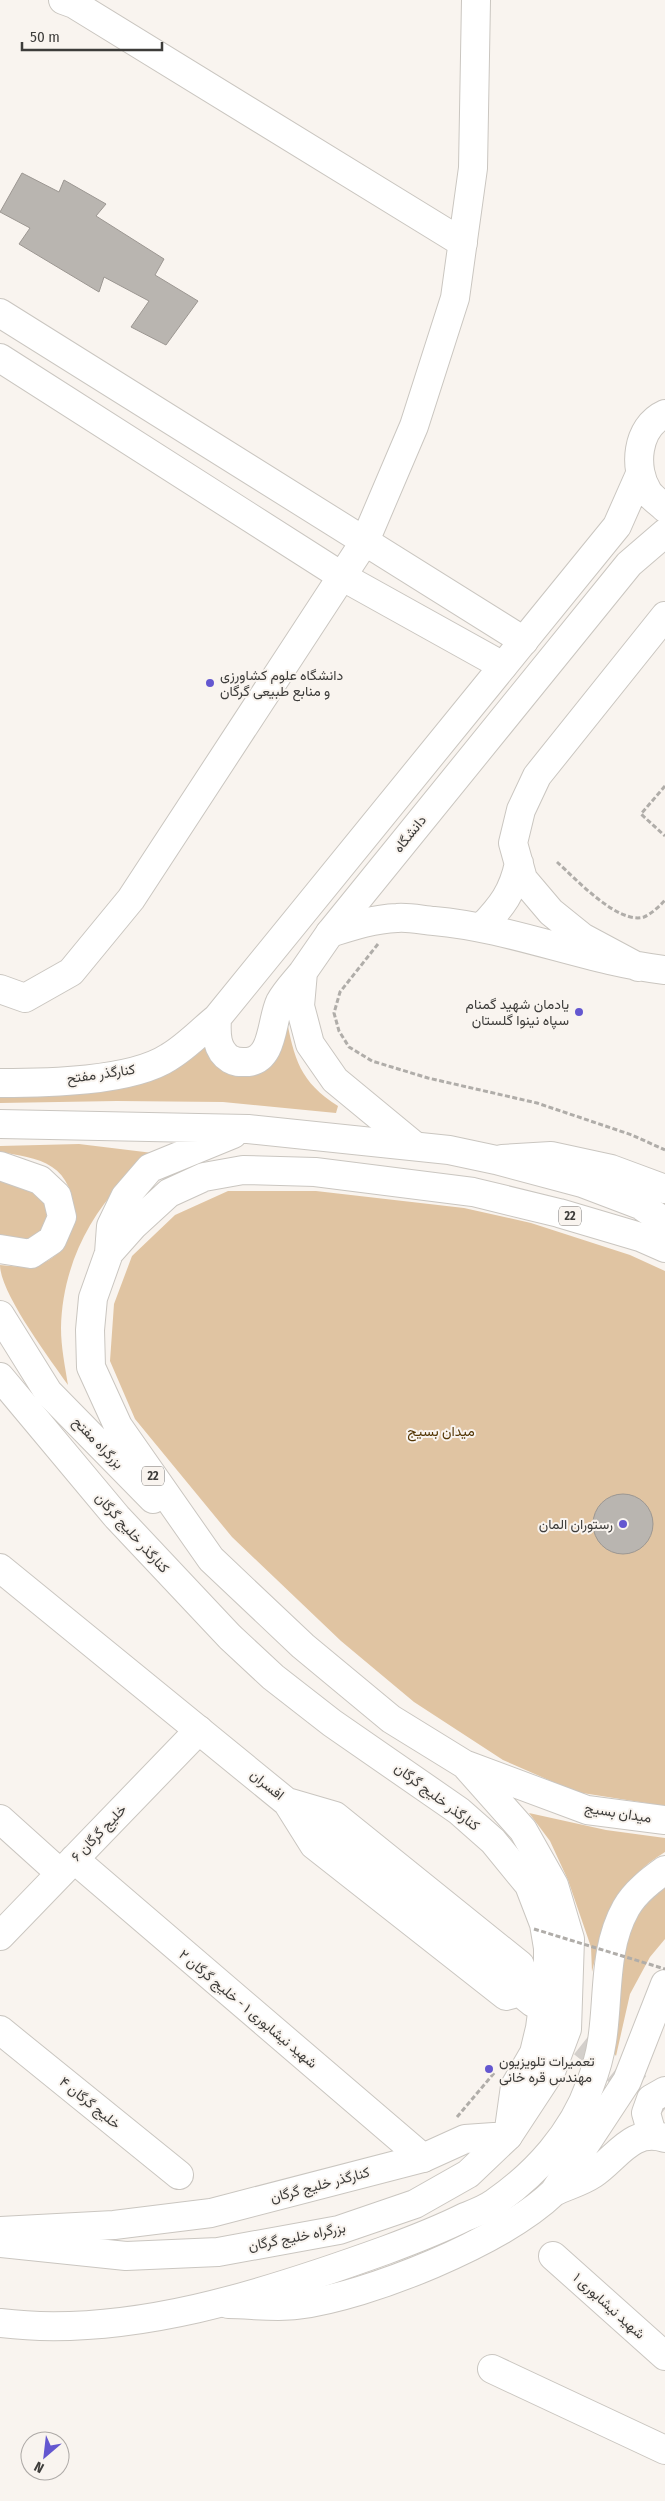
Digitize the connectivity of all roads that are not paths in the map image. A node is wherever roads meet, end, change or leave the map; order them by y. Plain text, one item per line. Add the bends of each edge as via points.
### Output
1 (63, 0) edge
2 (476, 0) edge
3 (463, 243) junction
4 (0, 313) edge
5 (0, 358) edge
6 (665, 414) edge
7 (640, 474) junction
8 (665, 508) edge
9 (665, 533) edge
10 (365, 541) junction
11 (343, 577) junction
12 (665, 616) edge
13 (524, 641) junction
14 (503, 666) junction
15 (519, 863) junction
16 (330, 880) junction
17 (356, 901) junction
18 (482, 927) junction
19 (330, 933) junction
20 (638, 967) junction
21 (665, 970) edge
22 (303, 972) junction
23 (0, 989) edge
24 (217, 1018) junction
25 (0, 1083) edge
26 (0, 1124) edge
27 (248, 1128) junction
28 (415, 1146) junction
29 (496, 1160) junction
30 (0, 1166) edge
31 (665, 1189) edge
32 (665, 1222) edge
33 (665, 1248) edge
34 (0, 1249) edge
35 (109, 1253) junction
36 (0, 1315) edge
37 (0, 1377) edge
38 (211, 1559) junction
39 (0, 1568) edge
40 (199, 1730) junction
41 (464, 1764) junction
42 (0, 1819) edge
43 (665, 1820) edge
44 (67, 1866) junction
45 (665, 1870) edge
46 (0, 1936) edge
47 (665, 1984) edge
48 (525, 2005) junction
49 (0, 2030) edge
50 (665, 2091) edge
51 (508, 2136) junction
52 (659, 2136) edge
53 (423, 2158) junction
54 (179, 2175) dead end
55 (554, 2192) junction
56 (0, 2231) edge
57 (0, 2243) edge
58 (553, 2256) dead end
59 (222, 2304) junction
60 (0, 2323) edge
61 (665, 2356) edge
62 (492, 2369) dead end
63 (665, 2450) edge

1 - 3 main road via 83,9
2 - 3 main road via 473,168
3 - 10 main road via 455,298 414,426
4 - 10 main road
5 - 11 main road
6 - 7 main road via 646,432 639,452
7 - 8 main road via 649,494
7 - 13 main road via 617,526
9 - 17 main road, دانشگاه via 629,564
10 - 11 main road
10 - 13 main road
11 - 14 main road
11 - 23 main road via 131,899 71,972 25,998
12 - 15 main road via 537,776 521,810 512,843
13 - 14 main road
14 - 16 main road
15 - 18 main road via 515,882 502,907
15 - 20 main road via 523,879 551,912 582,937
16 - 17 main road
16 - 24 main road
17 - 19 main road, دانشگاه
18 - 19 main road via 398,918 368,922
18 - 20 main road
19 - 22 main road, دانشگاه
20 - 21 main road
22 - 24 main road via 281,1001 267,1050 255,1061 236,1063 222,1054 216,1036
22 - 28 main road, دانشگاه via 300,1006 310,1044 336,1080
24 - 25 main road, کنارگذر مفتح via 169,1058 130,1073
26 - 27 main road
27 - 28 main road
27 - 35 main road via 150,1168 125,1197 111,1226
28 - 29 main road
29 - 31 main road via 551,1156 611,1169
29 - 32 main road via 582,1183 640,1205
30 - 34 main road via 40,1180 57,1196 62,1217 52,1240 32,1254
33 - 35 main road, میدان بسیج / 22 via 640,1237 559,1213 473,1192 315,1172 243,1170 204,1177 170,1193
35 - 38 main road, میدان بسیج / 22 via 94,1298 90,1330 91,1367 118,1426
36 - 38 main road, بزرگراه مفتح / 22 via 48,1392
37 - 48 main road, کنارگذر خلیج گرگان via 117,1517 230,1637 273,1677 332,1723 459,1810 494,1841 528,1885 544,1924 548,1968
38 - 41 main road, میدان بسیج / 22 via 303,1646 391,1719
39 - 40 main road, افسران
40 - 44 main road, خلیج گرگان ۶
40 - 48 main road, افسران
41 - 43 main road, میدان بسیج / 22 via 587,1810
41 - 51 main road, بزرگراه خلیج گرگان via 523,1830 554,1885 570,1939 567,2029 552,2069
42 - 44 main road, شهید نیشابوری ۱ - خلیج گرگان ۲
44 - 46 main road, خلیج گرگان ۶
44 - 53 main road, شهید نیشابوری ۱ - خلیج گرگان ۲
45 - 59 main road via 649,1881 626,1907 613,1943 602,2042 590,2086 570,2128 537,2168 493,2204 430,2234
47 - 55 main road via 627,2081
48 - 51 main road, کنارگذر خلیج گرگان via 534,2053 514,2086
49 - 54 main road, خلیج گرگان ۴
50 - 52 main road via 651,2099 646,2113
51 - 53 main road, کنارگذر خلیج گرگان via 465,2139
51 - 57 main road, بزرگراه خلیج گرگان via 468,2174 423,2199 339,2230 218,2252 126,2256
52 - 55 main road via 632,2141 592,2174
53 - 56 main road, کنارگذر خلیج گرگان via 211,2213 114,2225
55 - 59 main road via 511,2224 444,2259 360,2290 296,2305
58 - 61 main road, شهید نیشابوری ۱
59 - 60 main road via 116,2322
62 - 63 main road

